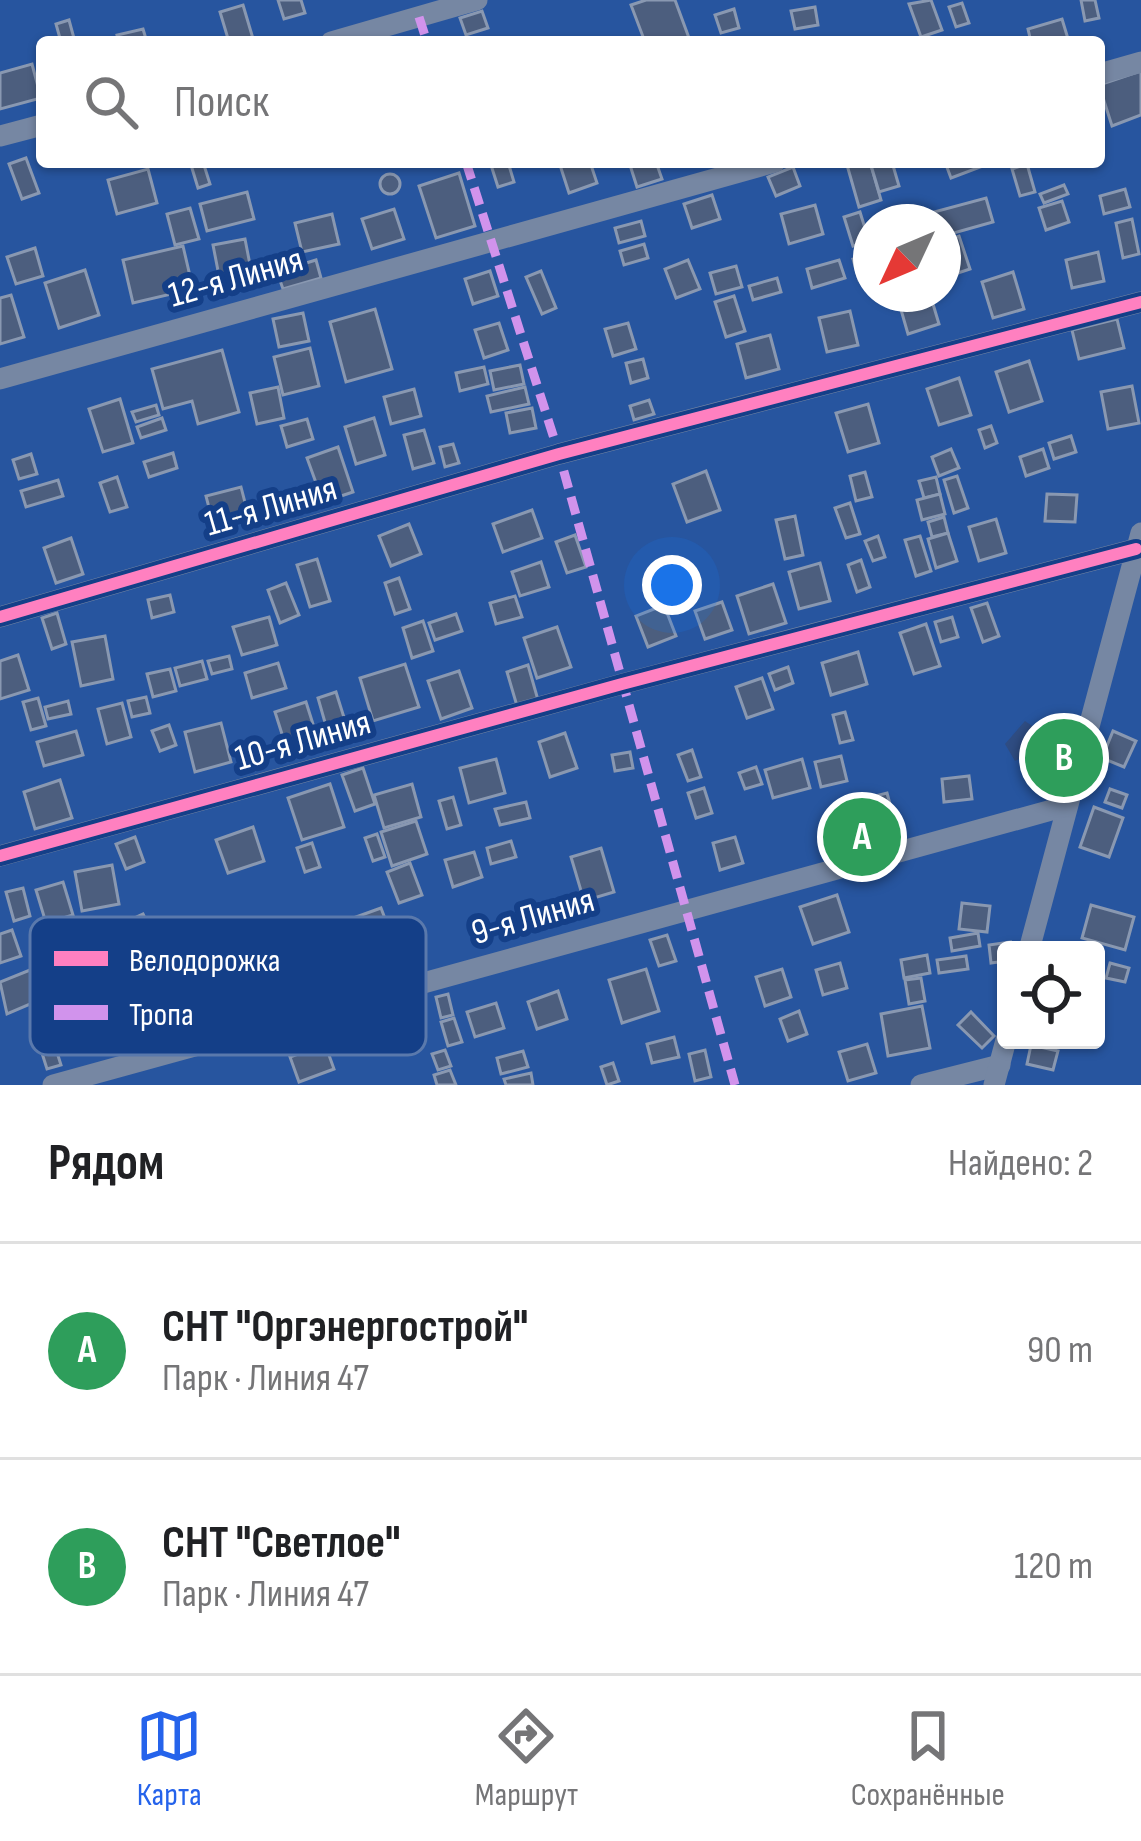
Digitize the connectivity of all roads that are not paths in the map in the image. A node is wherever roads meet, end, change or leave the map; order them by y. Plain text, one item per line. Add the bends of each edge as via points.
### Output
1 (477, 0) edge
2 (416, 9) edge
3 (346, 36) edge
4 (1141, 62) edge
5 (1105, 72) edge
6 (36, 126) edge
7 (0, 136) edge
8 (753, 168) edge
9 (1141, 302) edge
10 (0, 380) edge
11 (1138, 541) edge
12 (0, 617) edge
13 (1066, 806) junction
14 (0, 856) edge
15 (1031, 941) edge
16 (426, 981) edge
17 (161, 1055) edge
18 (997, 1075) edge
19 (53, 1085) edge
20 (921, 1085) edge

1 - 2 street
2 - 3 street
4 - 5 street
6 - 7 street
8 - 10 street, 12-я Линия
9 - 12 street, 11-я Линия via 559,454
11 - 13 street
11 - 14 street, 10-я Линия
13 - 15 street
13 - 16 street, 9-я Линия
17 - 19 street, 9-я Линия
18 - 20 street

